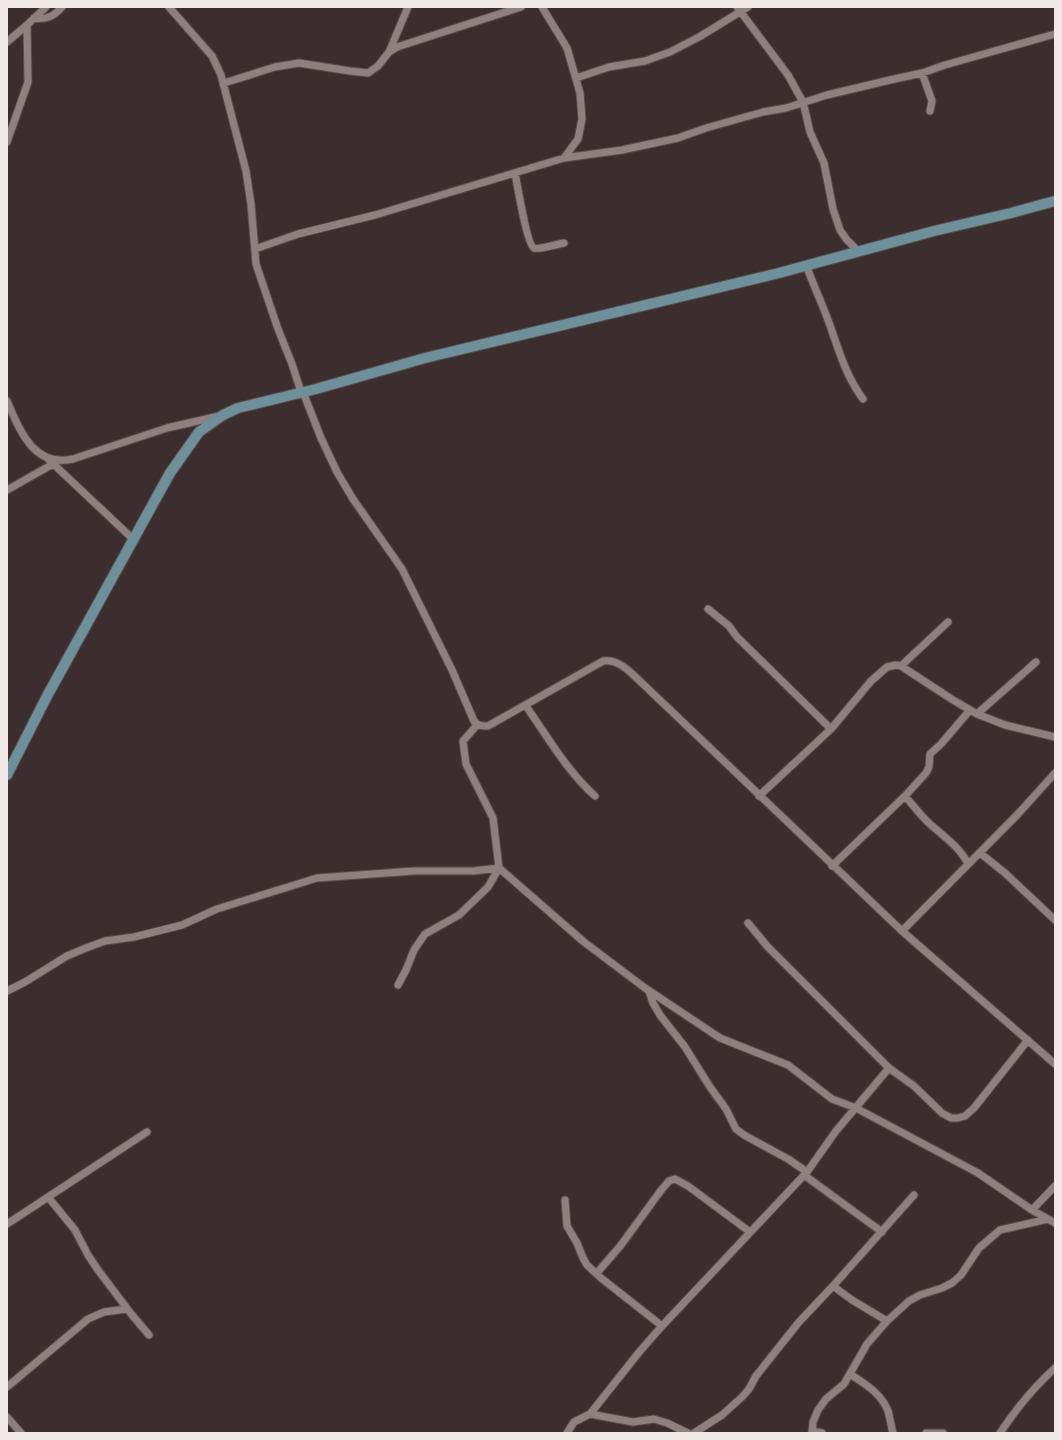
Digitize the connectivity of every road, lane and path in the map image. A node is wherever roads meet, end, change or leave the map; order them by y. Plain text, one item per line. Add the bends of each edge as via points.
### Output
1 (46, 7) edge
2 (62, 7) edge
3 (169, 7) edge
4 (408, 7) edge
5 (521, 7) edge
6 (542, 7) edge
7 (748, 7) edge
8 (739, 9) edge
9 (34, 18) junction
10 (27, 25) junction
11 (1055, 34) edge
12 (7, 42) edge
13 (389, 52) junction
14 (922, 73) junction
15 (576, 78) junction
16 (224, 83) junction
17 (803, 102) junction
18 (930, 111) dead end
19 (7, 142) edge
20 (564, 158) junction
21 (515, 173) junction
22 (1055, 201) edge
23 (564, 243) dead end
24 (255, 250) junction
25 (858, 251) junction
26 (806, 265) junction
27 (302, 392) junction
28 (863, 399) dead end
29 (7, 401) edge
30 (223, 415) junction
31 (51, 462) junction
32 (7, 490) edge
33 (133, 539) junction
34 (708, 609) dead end
35 (948, 622) dead end
36 (1036, 662) dead end
37 (901, 666) junction
38 (526, 706) junction
39 (974, 712) junction
40 (477, 725) junction
41 (830, 728) junction
42 (1055, 737) edge
43 (1055, 773) edge
44 (7, 775) edge
45 (595, 796) dead end
46 (759, 796) junction
47 (905, 796) junction
48 (980, 853) junction
49 (968, 864) junction
50 (832, 866) junction
51 (499, 868) junction
52 (1055, 920) edge
53 (748, 923) dead end
54 (902, 931) junction
55 (398, 985) dead end
56 (7, 990) edge
57 (649, 991) junction
58 (1028, 1040) junction
59 (1055, 1064) edge
60 (889, 1068) junction
61 (856, 1108) junction
62 (147, 1132) dead end
63 (806, 1174) junction
64 (1055, 1186) edge
65 (914, 1195) dead end
66 (48, 1197) junction
67 (565, 1200) dead end
68 (1032, 1210) junction
69 (1048, 1219) junction
70 (1055, 1223) edge
71 (7, 1224) edge
72 (750, 1232) junction
73 (882, 1232) junction
74 (597, 1273) junction
75 (833, 1286) junction
76 (127, 1309) junction
77 (887, 1321) junction
78 (662, 1326) junction
79 (149, 1334) dead end
80 (1055, 1368) edge
81 (850, 1374) junction
82 (7, 1388) edge
83 (590, 1414) junction
84 (7, 1417) edge
85 (812, 1432) edge
86 (21, 1433) edge
87 (567, 1433) edge
88 (688, 1433) edge
89 (694, 1433) edge
90 (822, 1433) edge
91 (893, 1433) edge
92 (926, 1433) edge
93 (943, 1433) edge
94 (1000, 1433) edge

1 - 9 street
2 - 9 street via 55,15 46,19
3 - 16 street via 212,56
4 - 13 street
5 - 13 street
6 - 15 street via 567,48
7 - 8 street
8 - 15 street via 670,52 645,61 609,67
8 - 17 street via 788,75
9 - 10 street
10 - 12 street
10 - 19 street via 28,82
11 - 14 street
13 - 16 street via 378,66 368,73 299,63 269,68
14 - 17 street
14 - 18 street via 932,101
15 - 20 street via 582,119 578,139
16 - 24 street via 246,170 252,204
17 - 20 street via 678,138 622,150
17 - 25 street via 810,132 824,162 833,209 840,230
20 - 21 street
21 - 23 street via 533,248
21 - 24 street via 375,215 298,234
22 - 25 street
24 - 27 street via 256,264
25 - 26 street
26 - 27 street via 425,358
26 - 28 street via 843,363
27 - 30 street via 238,408
27 - 40 street via 337,472 353,500 402,569
29 - 31 street via 29,444 38,454
30 - 31 street via 167,428 64,462
30 - 33 street via 199,432 190,444 170,473
31 - 32 street
31 - 33 street
33 - 44 street
34 - 41 street via 729,626 737,637
35 - 37 street
36 - 39 street
37 - 39 street
37 - 41 street via 887,667 871,681
38 - 40 street via 488,726
38 - 45 street via 567,765 585,788
38 - 46 street via 603,661 615,662 643,684
39 - 42 street via 1005,725
39 - 47 street via 930,754 926,773
40 - 51 street via 463,740 466,764 493,818
41 - 46 street
43 - 48 street
46 - 50 street
47 - 49 street via 929,824 949,839 964,855
47 - 50 street
48 - 49 street
48 - 52 street
49 - 54 street
50 - 54 street
51 - 55 street via 488,887 459,915 425,934 414,950
51 - 56 street via 317,878 217,909 182,925 105,941 67,956
51 - 57 street via 584,942
53 - 60 street via 768,947
54 - 58 street
57 - 61 street via 720,1038 788,1065 832,1099
57 - 63 street via 653,1003 726,1109 736,1129 788,1159
58 - 59 street
58 - 60 street via 974,1108 965,1116 958,1118 951,1118 942,1113 914,1086
60 - 61 street
61 - 63 street via 836,1131
61 - 68 street via 978,1173
62 - 66 street
63 - 72 street
63 - 73 street
64 - 68 street
65 - 73 street
66 - 71 street
66 - 76 street via 75,1230 88,1255
67 - 74 street via 567,1226 587,1265
68 - 69 street
69 - 70 street
69 - 77 street via 1000,1230 978,1248 961,1275 952,1283 909,1301
72 - 74 street via 675,1179 669,1181
72 - 78 street
73 - 75 street
74 - 78 street
75 - 77 street
75 - 89 street via 799,1322 742,1397 722,1415
76 - 79 street
76 - 82 street via 104,1312 88,1319
77 - 81 street via 867,1344
78 - 83 street
80 - 94 street via 1025,1398
81 - 85 street via 844,1384 826,1398 818,1410
81 - 91 street via 876,1392 882,1400
83 - 87 street via 574,1422
83 - 88 street via 633,1422 654,1419
84 - 86 street
85 - 90 street
92 - 93 street

